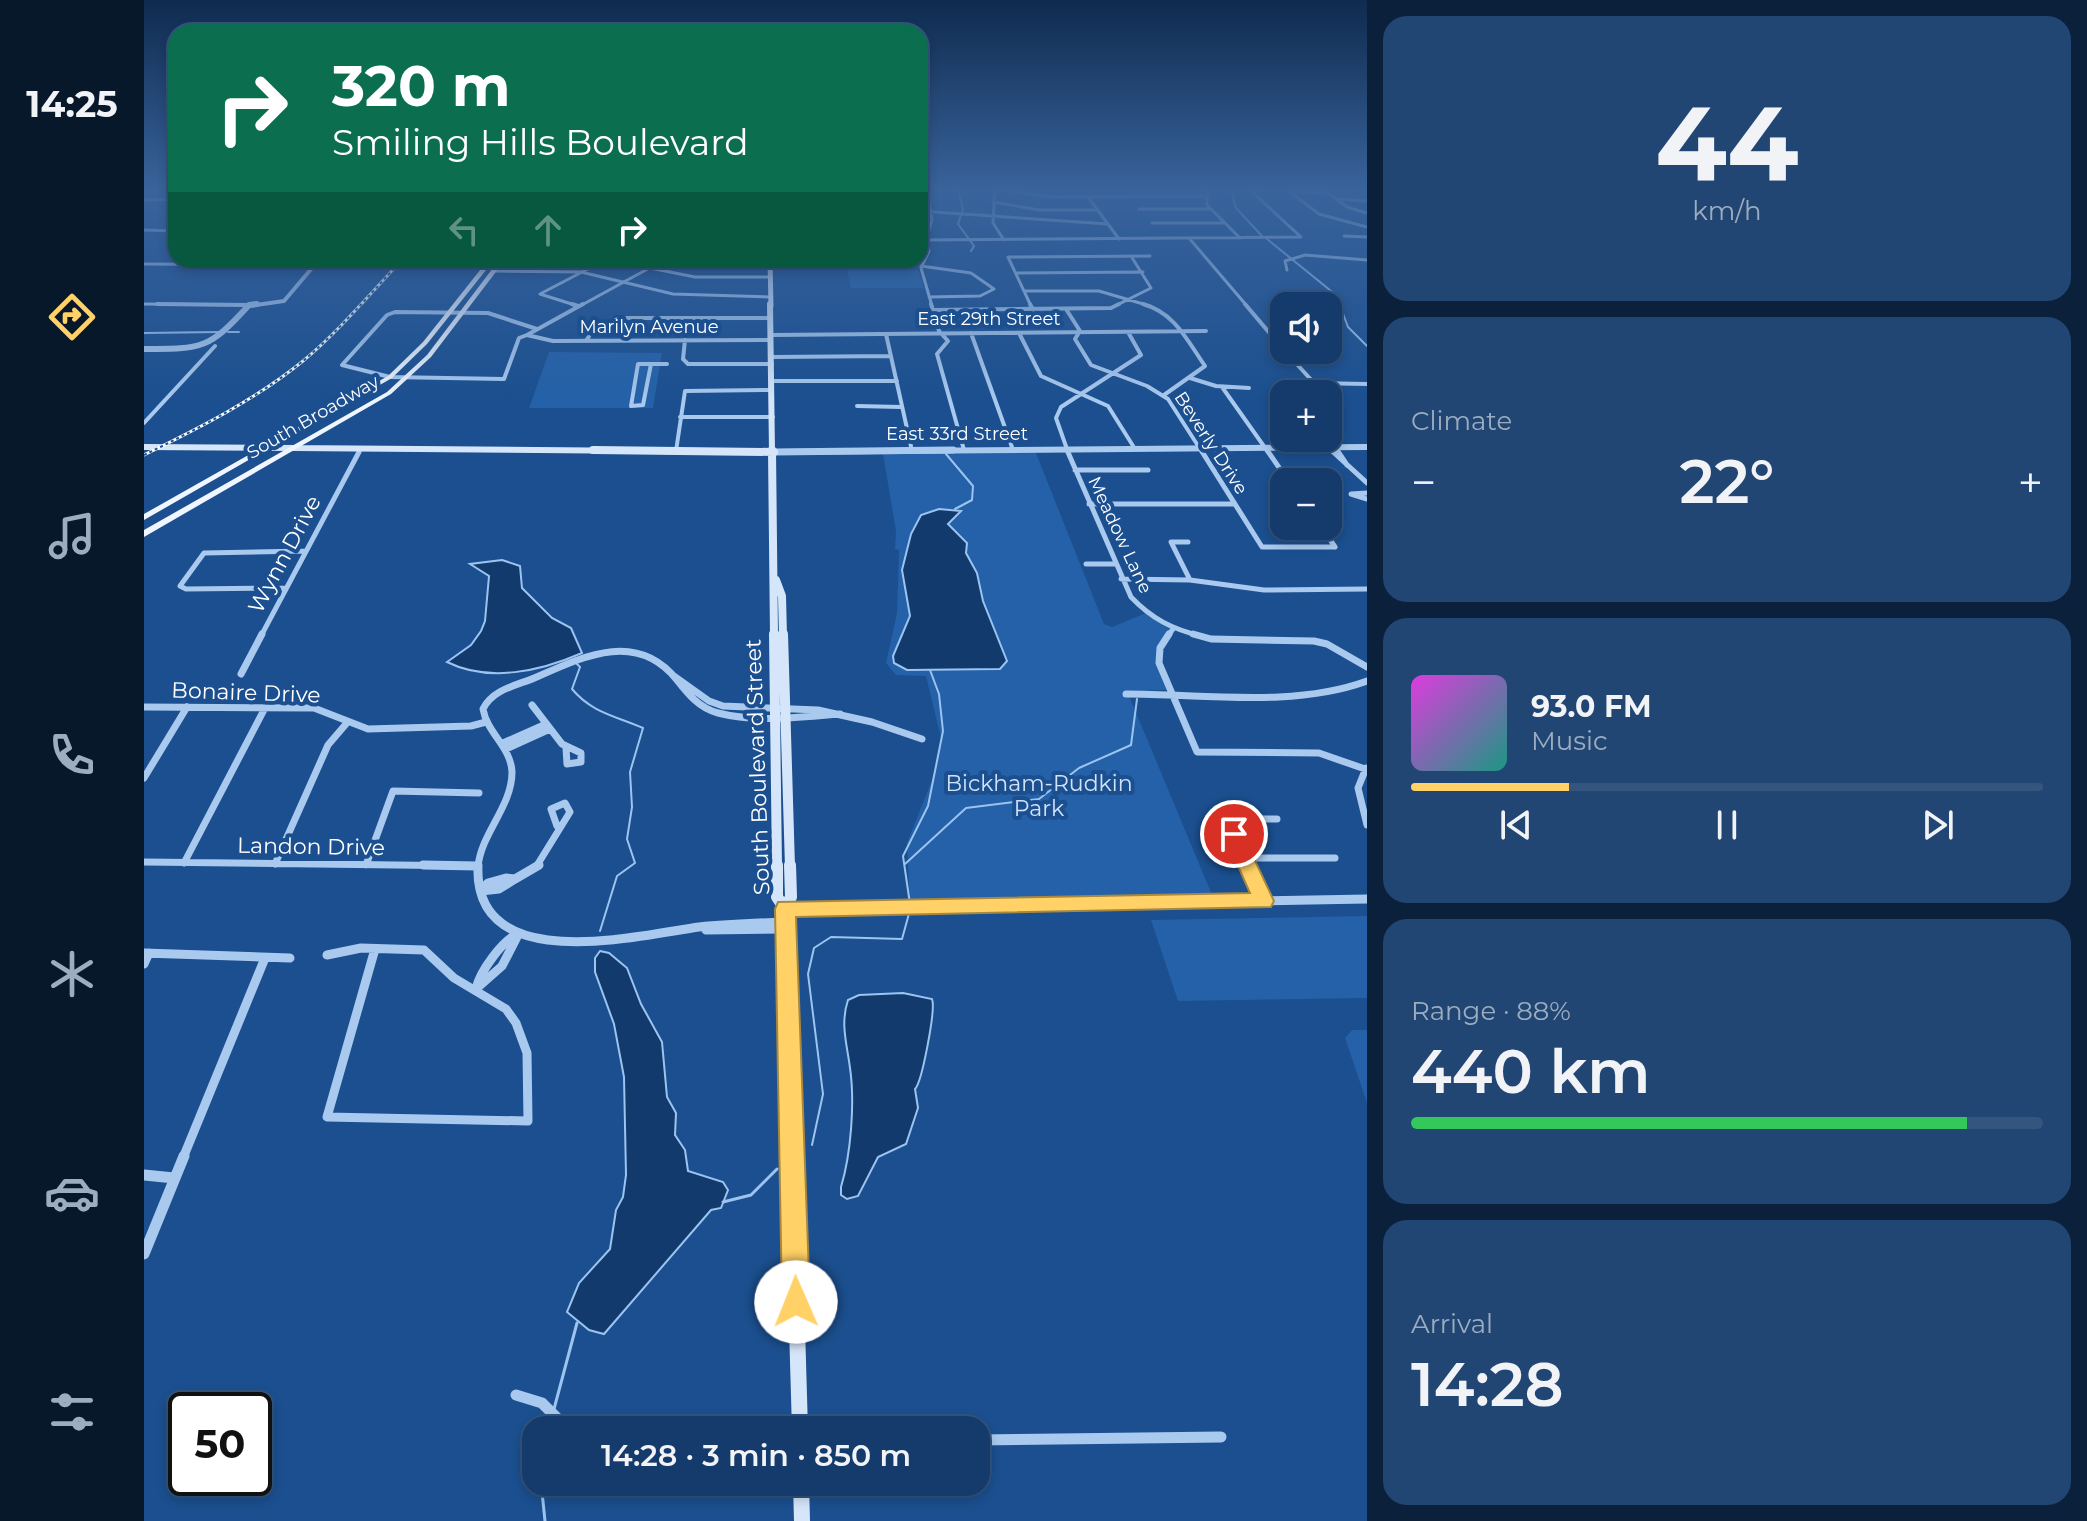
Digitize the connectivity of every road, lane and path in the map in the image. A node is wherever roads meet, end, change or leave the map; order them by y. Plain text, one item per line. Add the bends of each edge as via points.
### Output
1 (1009, 260) edge
2 (1134, 260) edge
3 (1208, 260) edge
4 (1287, 260) edge
5 (928, 263) edge
6 (144, 264) edge
7 (168, 264) edge
8 (312, 268) edge
9 (496, 268) edge
10 (589, 268) edge
11 (650, 268) joint
12 (770, 268) edge
13 (923, 268) edge
14 (482, 270) joint
15 (1287, 270) dead end
16 (494, 271) junction
17 (581, 272) junction
18 (1143, 272) junction
19 (1016, 273) junction
20 (770, 277) junction
21 (622, 283) junction
22 (1024, 291) junction
23 (771, 297) junction
24 (929, 297) junction
25 (1132, 300) junction
26 (144, 304) edge
27 (249, 305) junction
28 (578, 306) junction
29 (1066, 309) junction
30 (933, 310) junction
31 (1033, 310) junction
32 (450, 312) junction
33 (462, 312) junction
34 (771, 318) junction
35 (537, 329) junction
36 (1206, 331) dead end
37 (1077, 332) junction
38 (1128, 332) junction
39 (1183, 332) junction
40 (971, 333) junction
41 (1019, 333) junction
42 (1270, 333) edge
43 (886, 334) junction
44 (942, 334) junction
45 (527, 335) junction
46 (771, 337) junction
47 (685, 340) junction
48 (586, 341) junction
49 (215, 346) dead end
50 (144, 349) edge
51 (891, 356) junction
52 (772, 361) junction
53 (651, 364) junction
54 (667, 364) dead end
55 (1297, 364) edge
56 (1112, 373) junction
57 (390, 377) junction
58 (407, 378) junction
59 (1190, 378) junction
60 (772, 381) junction
61 (897, 381) junction
62 (1367, 384) edge
63 (1222, 387) junction
64 (1249, 388) dead end
65 (772, 390) junction
66 (1081, 394) junction
67 (1164, 395) junction
68 (857, 406) dead end
69 (901, 407) junction
70 (680, 417) junction
71 (773, 417) junction
72 (144, 423) edge
73 (299, 431) junction
74 (144, 447) edge
75 (1342, 447) edge
76 (1367, 447) edge
77 (269, 448) junction
78 (293, 448) junction
79 (1199, 448) junction
80 (1265, 448) junction
81 (1270, 448) edge
82 (1135, 449) junction
83 (964, 450) junction
84 (1013, 450) junction
85 (1069, 450) junction
86 (547, 451) junction
87 (676, 451) junction
88 (912, 451) junction
89 (359, 452) junction
90 (774, 452) junction
91 (1335, 452) edge
92 (267, 463) junction
93 (1279, 468) edge
94 (1075, 470) junction
95 (1148, 470) dead end
96 (1367, 483) edge
97 (1367, 493) edge
98 (1367, 499) edge
99 (1089, 504) junction
100 (1234, 504) junction
101 (144, 517) edge
102 (144, 534) edge
103 (1330, 540) edge
104 (1188, 542) dead end
105 (305, 551) junction
106 (1086, 564) dead end
107 (1114, 564) junction
108 (1121, 579) junction
109 (1190, 580) junction
110 (286, 588) junction
111 (1367, 589) edge
112 (1173, 629) junction
113 (1367, 667) edge
114 (241, 674) dead end
115 (1367, 681) edge
116 (1171, 693) junction
117 (1126, 694) dead end
118 (532, 705) dead end
119 (144, 707) edge
120 (187, 707) junction
121 (265, 708) junction
122 (780, 712) junction
123 (486, 722) junction
124 (346, 724) junction
125 (548, 726) junction
126 (922, 739) dead end
127 (505, 746) junction
128 (566, 748) dead end
129 (1366, 767) edge
130 (144, 778) edge
131 (479, 793) dead end
132 (1277, 819) dead end
133 (1367, 825) edge
134 (557, 826) dead end
135 (1244, 858) junction
136 (1335, 858) dead end
137 (144, 862) edge
138 (184, 863) junction
139 (275, 864) junction
140 (366, 865) junction
141 (478, 866) junction
142 (481, 891) junction
143 (1367, 899) edge
144 (1264, 901) junction
145 (785, 909) junction
146 (786, 926) junction
147 (519, 933) junction
148 (375, 949) junction
149 (147, 953) edge
150 (327, 955) dead end
151 (265, 958) junction
152 (290, 958) dead end
153 (144, 964) edge
154 (476, 989) junction
155 (144, 1175) edge
156 (174, 1178) junction
157 (144, 1254) edge
158 (516, 1395) dead end
159 (555, 1416) edge
160 (800, 1416) edge
161 (1221, 1437) dead end
162 (990, 1440) edge
163 (801, 1496) edge
164 (802, 1521) edge

1 - 19 street
2 - 18 street
3 - 42 street
4 - 15 street
5 - 24 street via 953,267 994,289 980,296
6 - 7 street
8 - 27 street via 280,303
9 - 16 main road, South Broadway
10 - 17 street
11 - 20 street via 695,277
11 - 21 street
12 - 20 main road, South Boulevard Street
13 - 24 street
14 - 16 main road
14 - 32 main road, South Broadway
16 - 17 street
16 - 33 main road, South Broadway
17 - 21 street
17 - 28 street via 540,294
18 - 19 street
18 - 25 street via 1151,288
19 - 22 street
20 - 23 main road, South Boulevard Street
21 - 23 street via 688,296
21 - 28 street
22 - 25 street via 1095,290
22 - 31 street
23 - 34 main road, South Boulevard Street
24 - 30 street
25 - 29 street via 1111,308
25 - 39 street via 1167,313
26 - 27 street
27 - 50 street via 207,346
28 - 35 street
29 - 31 street
29 - 37 street, Beverly Drive
30 - 31 street
30 - 44 street
32 - 33 street
32 - 57 main road, South Broadway
32 - 57 street via 390,313 342,365
33 - 35 street via 488,313
33 - 58 main road, South Broadway
34 - 46 main road, South Boulevard Street
34 - 48 street via 620,318 593,330
35 - 45 street
36 - 39 street, East 29th Street
37 - 38 street, East 29th Street
37 - 41 street, East 29th Street
37 - 56 street, Beverly Drive via 1075,339 1091,365
38 - 39 street, East 29th Street
38 - 56 street, Meadow Lane via 1141,355
39 - 59 street via 1205,366
40 - 41 street, East 29th Street
40 - 44 street, East 29th Street
40 - 84 street
41 - 66 street via 1041,376
43 - 44 street, East 29th Street
43 - 46 street, East 29th Street
43 - 51 street
44 - 83 street via 948,341 937,354
45 - 48 street, Marilyn Avenue
45 - 58 street via 517,341 504,379
46 - 47 street, Marilyn Avenue
46 - 52 main road, South Boulevard Street
47 - 48 street, Marilyn Avenue
47 - 52 street via 683,359 688,364
49 - 72 street
51 - 52 street
51 - 61 street
52 - 60 main road, South Boulevard Street
53 - 53 street via 638,364 631,406 643,405
53 - 54 street
55 - 62 street via 1314,383
56 - 66 street, Meadow Lane
56 - 67 street, Beverly Drive
57 - 58 street
57 - 73 main road, South Broadway
58 - 78 main road, South Broadway via 376,402
59 - 63 street
59 - 67 street
60 - 61 street
60 - 65 main road, South Boulevard Street
61 - 69 street
63 - 64 street
63 - 80 street
65 - 70 street via 688,390
65 - 71 main road, South Boulevard Street
66 - 82 street via 1113,409
66 - 85 street, Meadow Lane via 1057,412
67 - 79 street, Beverly Drive
68 - 69 street
69 - 88 street
70 - 71 street
70 - 87 street
71 - 90 main road, South Boulevard Street
73 - 77 main road, South Broadway
73 - 78 main road
74 - 77 main road
75 - 76 street, East 33rd Street
77 - 78 main road
77 - 92 main road
77 - 101 main road, South Broadway
78 - 86 main road, East 33rd Street
78 - 89 main road, East 33rd Street
78 - 92 main road, South Broadway
79 - 80 street, East 33rd Street
79 - 82 street, East 33rd Street
79 - 100 street, Beverly Drive
80 - 81 street, East 33rd Street
80 - 93 street
82 - 85 street, East 33rd Street
83 - 84 street, East 33rd Street
83 - 88 street, East 33rd Street
84 - 85 street, East 33rd Street
85 - 94 street, Meadow Lane
86 - 87 main road, East 33rd Street
86 - 89 main road, East 33rd Street
87 - 90 main road, East 33rd Street
88 - 90 street, East 33rd Street
89 - 105 street, Wynn Drive
90 - 122 main road, South Boulevard Street via 776,580 782,596
91 - 96 street
92 - 102 main road, South Broadway
94 - 95 street
94 - 99 street, Meadow Lane
97 - 98 street via 1351,494
99 - 100 street
99 - 107 street, Meadow Lane
100 - 103 street, Beverly Drive via 1262,547 1335,547
104 - 109 street via 1171,542
105 - 110 street, Wynn Drive
105 - 110 street via 204,553 180,586
106 - 107 street
107 - 108 street, Meadow Lane
108 - 109 street
108 - 112 street, Meadow Lane via 1137,605
109 - 111 street via 1264,590
110 - 114 street, Wynn Drive
112 - 113 street, Meadow Lane via 1228,642 1314,641
112 - 116 street via 1158,659
115 - 116 street via 1296,694
116 - 117 street
116 - 129 street via 1197,752 1319,753
118 - 125 street
119 - 120 street, Bonaire Drive
120 - 121 street, Bonaire Drive
120 - 130 street
121 - 124 street, Bonaire Drive via 321,709
121 - 138 street
122 - 123 street via 699,705 655,658 615,648 491,697 482,713
122 - 126 street via 840,714
122 - 145 main road, South Boulevard Street via 791,897
123 - 124 street, Bonaire Drive via 381,730
123 - 127 street
124 - 139 street via 328,745
125 - 127 street
125 - 128 street
127 - 141 street via 512,779
129 - 133 street via 1358,788
131 - 140 street via 393,791
132 - 135 street via 1247,819 1235,827
134 - 142 street via 547,858 534,870
135 - 136 street
135 - 144 street
137 - 138 street, Landon Drive
138 - 139 street, Landon Drive
139 - 140 street, Landon Drive
140 - 141 street, Landon Drive
141 - 142 street
142 - 147 street via 493,913
143 - 144 street
144 - 145 street
145 - 146 main road, South Boulevard Street
146 - 147 street via 560,942
146 - 160 main road, South Boulevard Street
147 - 154 street
148 - 150 street
148 - 154 street via 425,950 437,956 447,973
148 - 154 street via 327,1117 528,1121 530,1065 525,1039 506,1010
149 - 151 street
149 - 153 street
151 - 152 street
151 - 156 street
155 - 156 street
156 - 157 street
158 - 159 street via 542,1403
161 - 162 street
163 - 164 main road

